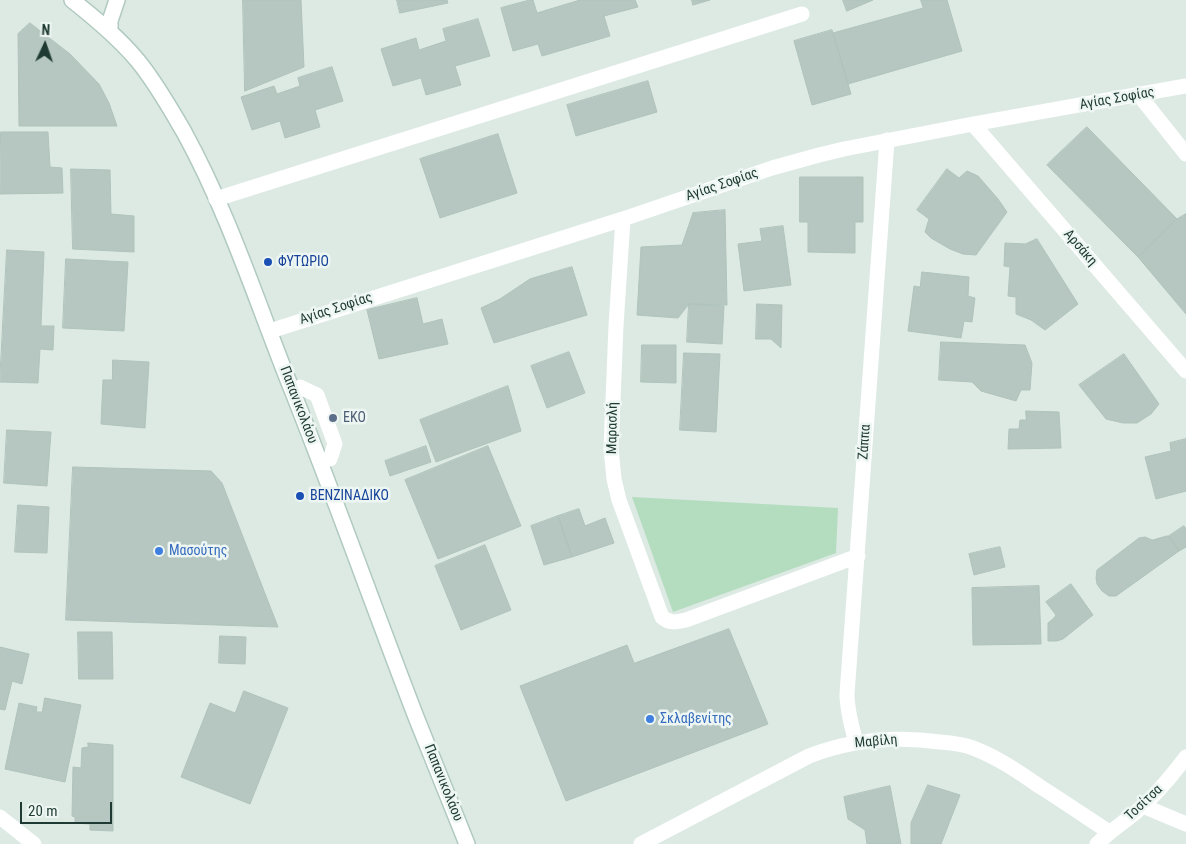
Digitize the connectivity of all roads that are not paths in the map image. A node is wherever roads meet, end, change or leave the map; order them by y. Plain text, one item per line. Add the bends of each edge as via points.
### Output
1 (72, 0) edge
2 (117, 0) edge
3 (802, 14) dead end
4 (110, 32) junction
5 (1186, 86) edge
6 (1139, 95) junction
7 (974, 124) junction
8 (887, 140) junction
9 (1186, 154) edge
10 (216, 199) junction
11 (623, 219) junction
12 (270, 331) junction
13 (1186, 372) edge
14 (300, 387) dead end
15 (330, 459) dead end
16 (858, 556) junction
17 (856, 743) junction
18 (1186, 757) edge
19 (1143, 806) junction
20 (0, 817) edge
21 (1186, 824) edge
22 (1109, 832) junction
23 (34, 844) edge
24 (467, 844) edge
25 (641, 844) edge
26 (1097, 844) edge

1 - 4 street, Παπανικολάου
2 - 4 street
3 - 10 street
4 - 10 street, Παπανικολάου via 159,90 192,147
5 - 6 street, Αγίας Σοφίας
6 - 7 street, Αγίας Σοφίας
6 - 9 street
7 - 8 street, Αγίας Σοφίας
7 - 13 street, Αρσάκη
8 - 11 street, Αγίας Σοφίας via 772,168
8 - 16 street, Ζάππα
10 - 12 street, Παπανικολάου
11 - 12 street, Αγίας Σοφίας
11 - 16 street, Μαρασλή via 611,449 613,471 619,500 662,617 672,622 686,620
12 - 24 street, Παπανικολάου
14 - 15 street via 317,395 335,444
16 - 17 street, Ζάππα via 847,704
17 - 22 street, Μαβίλη via 920,740 972,748 1010,767
17 - 25 street, Μαβίλη via 809,756
18 - 19 street, Τοσίτσα
19 - 21 street
19 - 22 street, Τοσίτσα
20 - 23 street
22 - 26 street, Τοσίτσα

